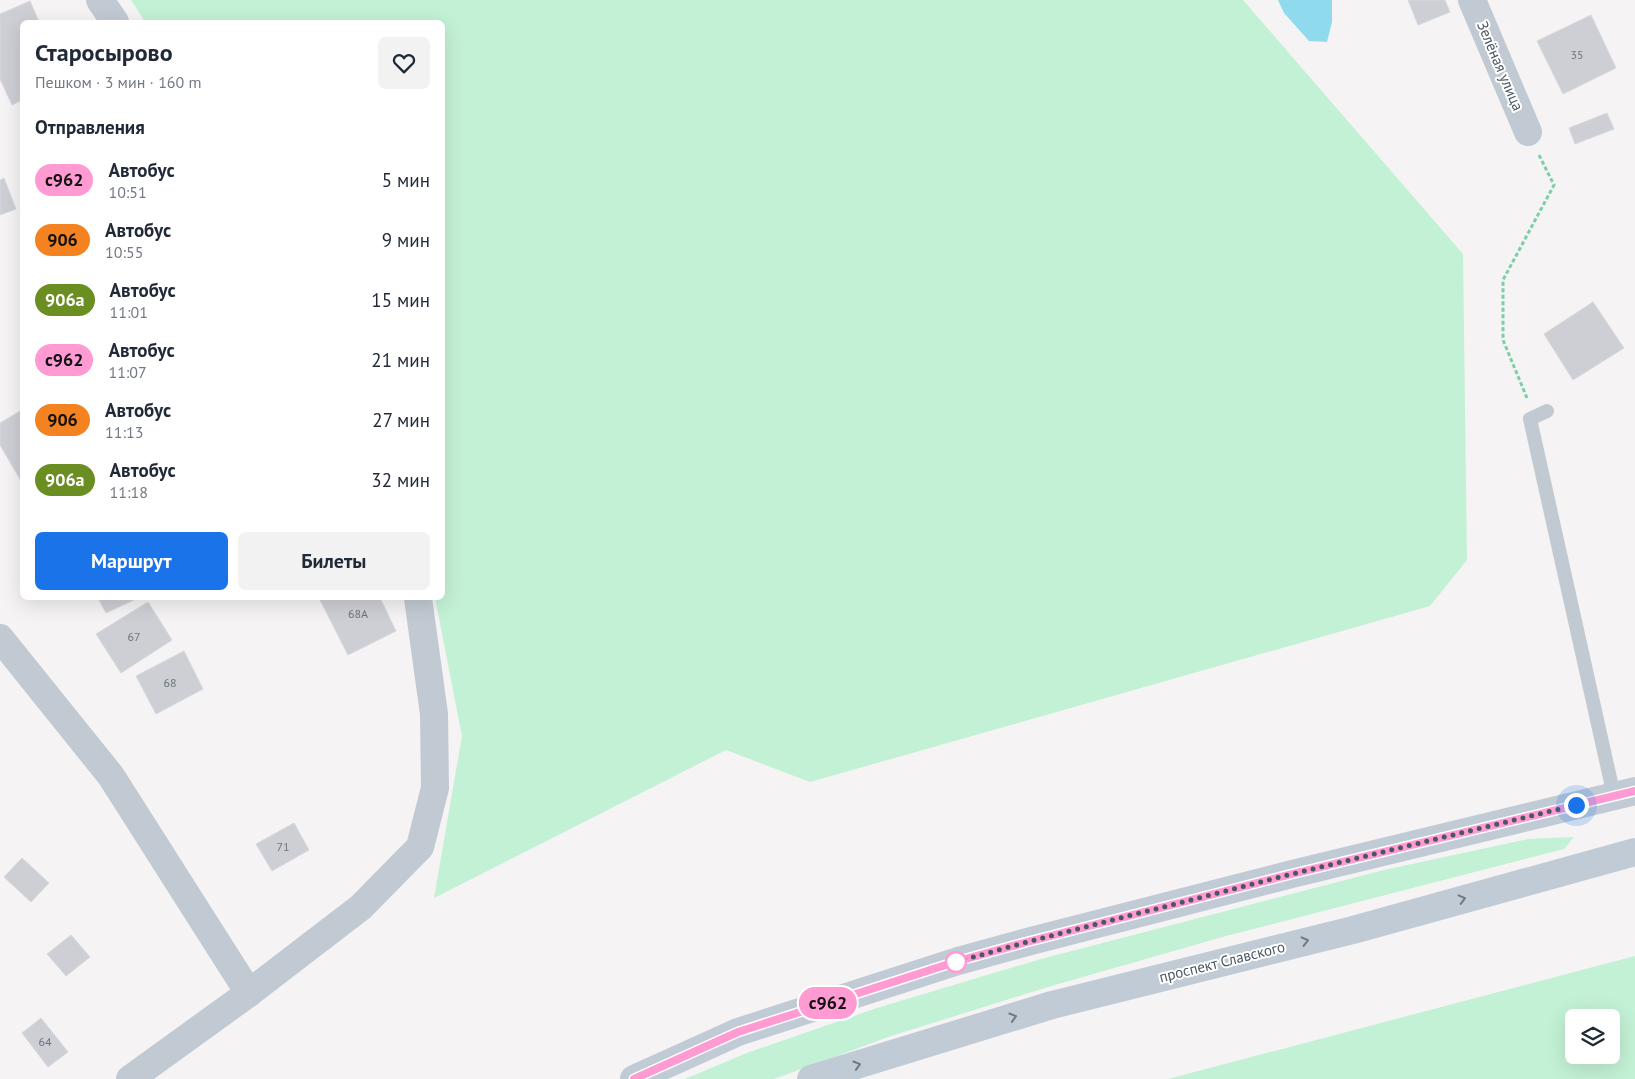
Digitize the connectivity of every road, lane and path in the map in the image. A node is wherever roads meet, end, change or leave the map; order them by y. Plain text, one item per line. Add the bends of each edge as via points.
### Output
1 (100, 0) edge
2 (1472, 0) edge
3 (114, 20) edge
4 (1528, 132) joint
5 (1541, 414) joint
6 (418, 600) edge
7 (0, 638) edge
8 (1625, 794) edge
9 (1635, 852) edge
10 (249, 993) junction
11 (130, 1079) edge
12 (634, 1079) edge
13 (811, 1079) edge

1 - 3 street
2 - 4 street, Зелёная улица
4 - 5 path via 1554,185 1503,280 1503,340
5 - 8 lane via 1530,419
6 - 10 street via 434,714 435,779 420,847 361,907
7 - 10 street via 111,776
8 - 12 main road via 1292,874 967,959 738,1032
13 -> 9 main road, проспект Славского via 1052,1005 1353,930
10 - 11 street

